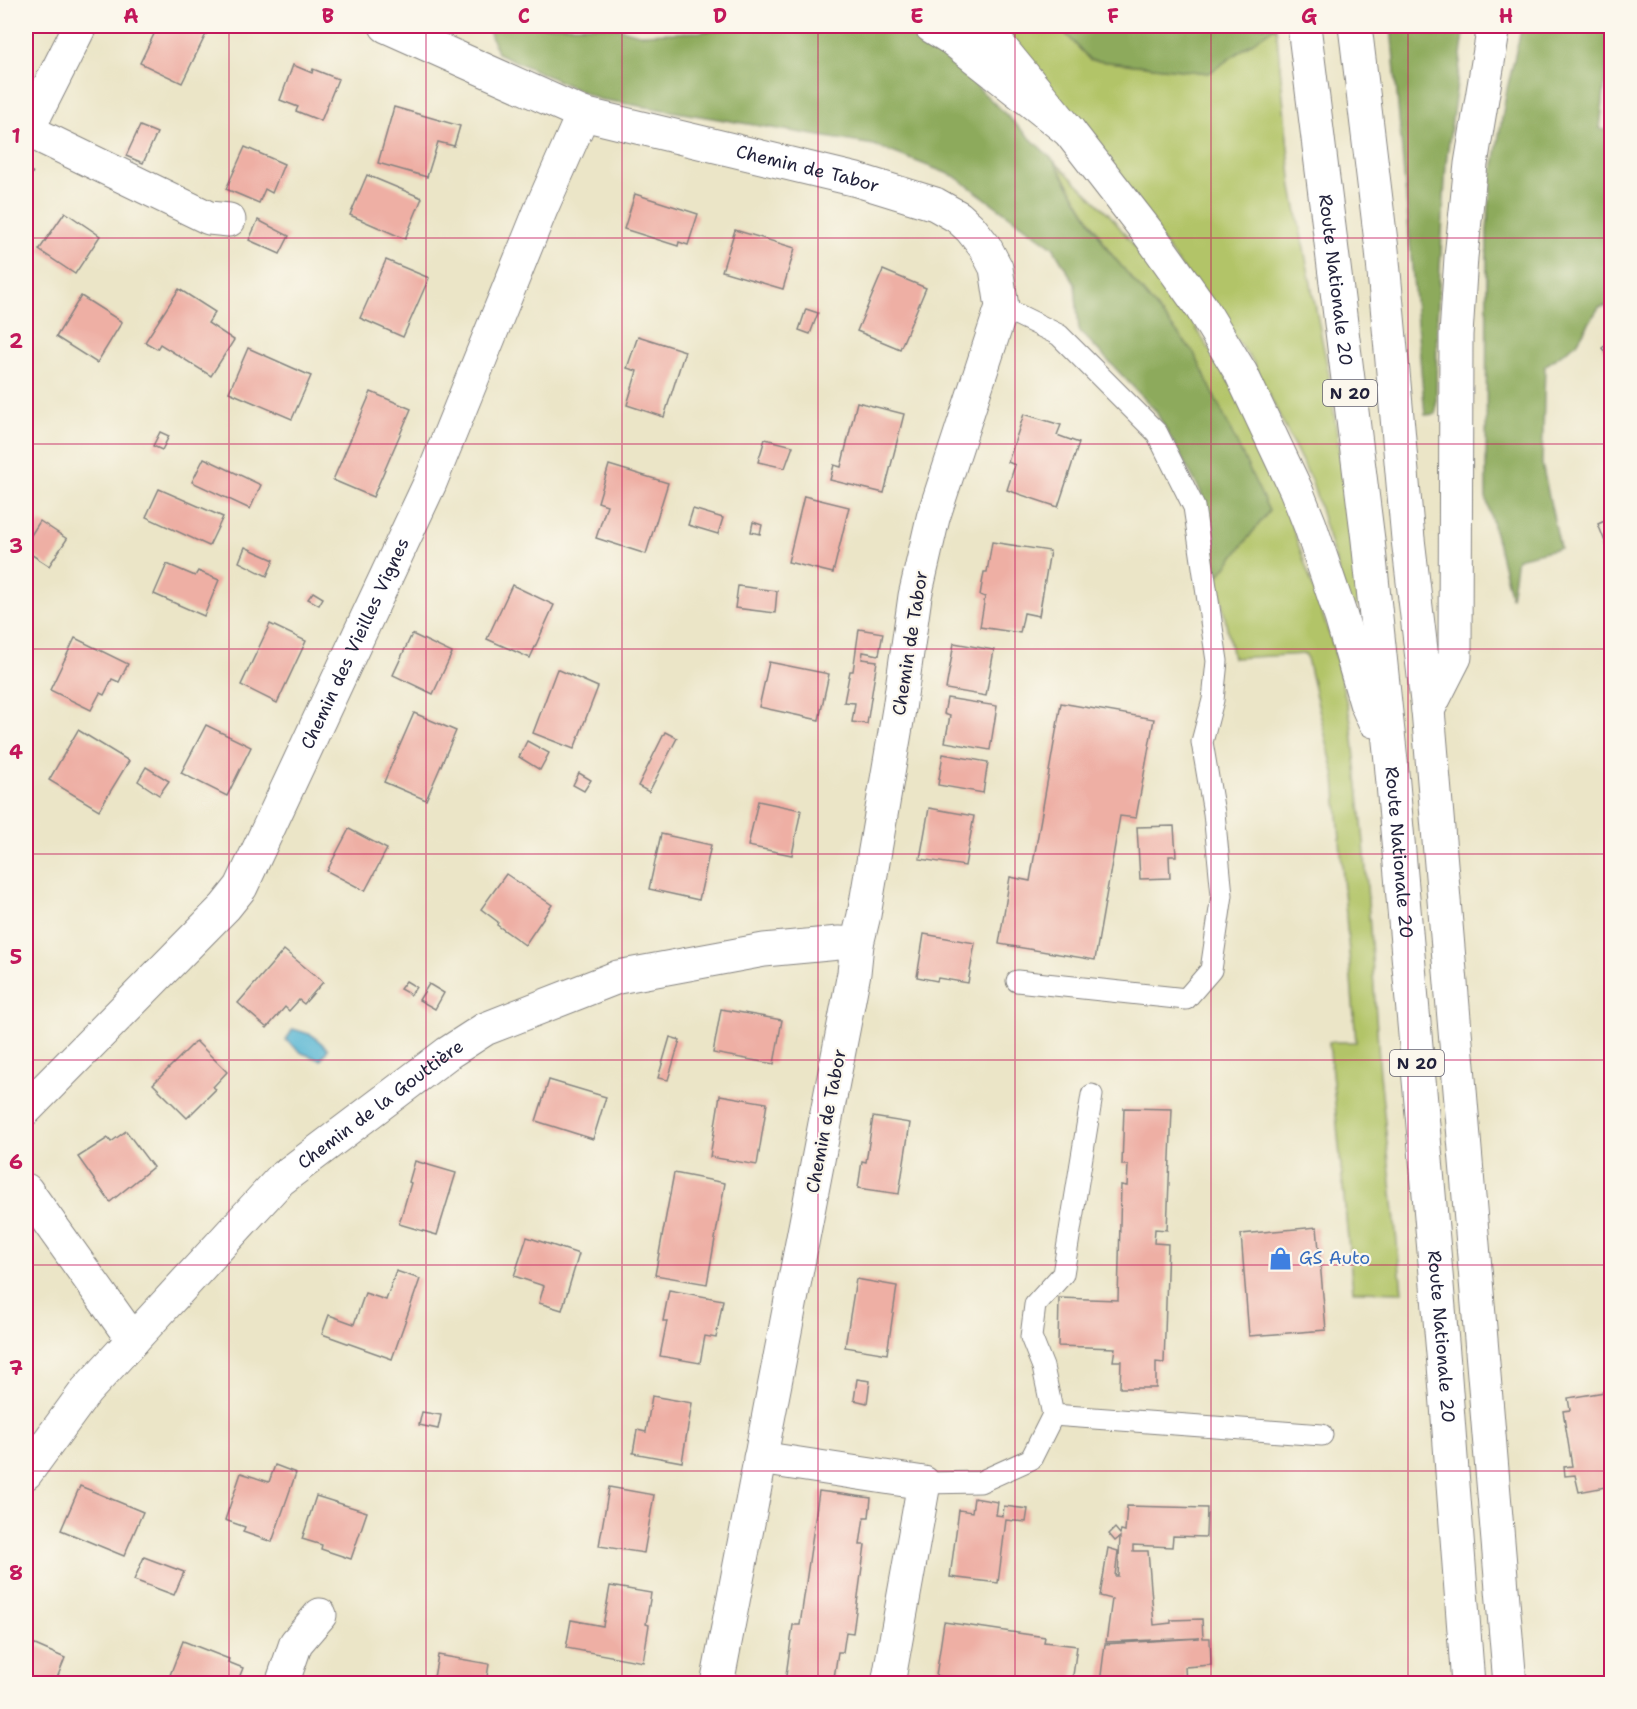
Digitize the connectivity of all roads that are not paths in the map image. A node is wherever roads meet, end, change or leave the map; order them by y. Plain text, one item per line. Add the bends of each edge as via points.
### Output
1 (80, 26) edge
2 (386, 26) edge
3 (931, 26) edge
4 (984, 26) edge
5 (1305, 26) edge
6 (1355, 26) edge
7 (1494, 26) edge
8 (583, 114) junction
9 (29, 118) edge
10 (1069, 131) junction
11 (229, 220) dead end
12 (1002, 307) junction
13 (1428, 710) junction
14 (1391, 761) junction
15 (857, 944) junction
16 (1017, 981) dead end
17 (1092, 1095) dead end
18 (26, 1109) edge
19 (26, 1190) edge
20 (133, 1340) junction
21 (1053, 1415) junction
22 (1322, 1435) dead end
23 (760, 1458) junction
24 (26, 1473) edge
25 (924, 1483) junction
26 (320, 1615) dead end
27 (282, 1683) edge
28 (717, 1683) edge
29 (888, 1683) edge
30 (1468, 1683) edge
31 (1510, 1683) edge

1 - 9 main road
2 - 8 main road, Chemin de Tabor
3 - 10 main road
4 - 10 main road
5 - 14 main road, Route Nationale 20 / N 20
6 - 13 main road, N 20 via 1382,250
7 - 13 main road via 1471,164 1456,335 1455,657
8 - 12 main road, Chemin de Tabor via 857,180 934,204 958,217 985,247 996,268
8 - 18 main road, Chemin des Vieilles Vignes via 430,483 241,886 225,907
9 - 11 main road via 210,218
10 - 14 main road via 1178,273 1245,382 1310,525 1366,703
12 - 15 main road, Chemin de Tabor via 933,518 915,596
12 - 16 lane via 1059,335 1157,433 1194,507 1218,661 1202,742 1222,895 1211,970 1186,999
13 - 31 main road, N 20
14 - 30 main road, Route Nationale 20 / N 20
15 - 20 main road, Chemin de la Gouttière via 764,950 618,976 485,1029 280,1180
15 - 23 main road, Chemin de Tabor
17 - 21 lane via 1063,1274 1035,1305 1031,1337 1043,1366
19 - 20 main road
20 - 24 main road, Chemin de la Gouttière via 86,1390
21 - 22 lane
21 - 25 lane via 1031,1459 980,1482
23 - 25 main road
23 - 28 main road, Chemin de Tabor
25 - 29 main road
26 - 27 main road via 296,1643

